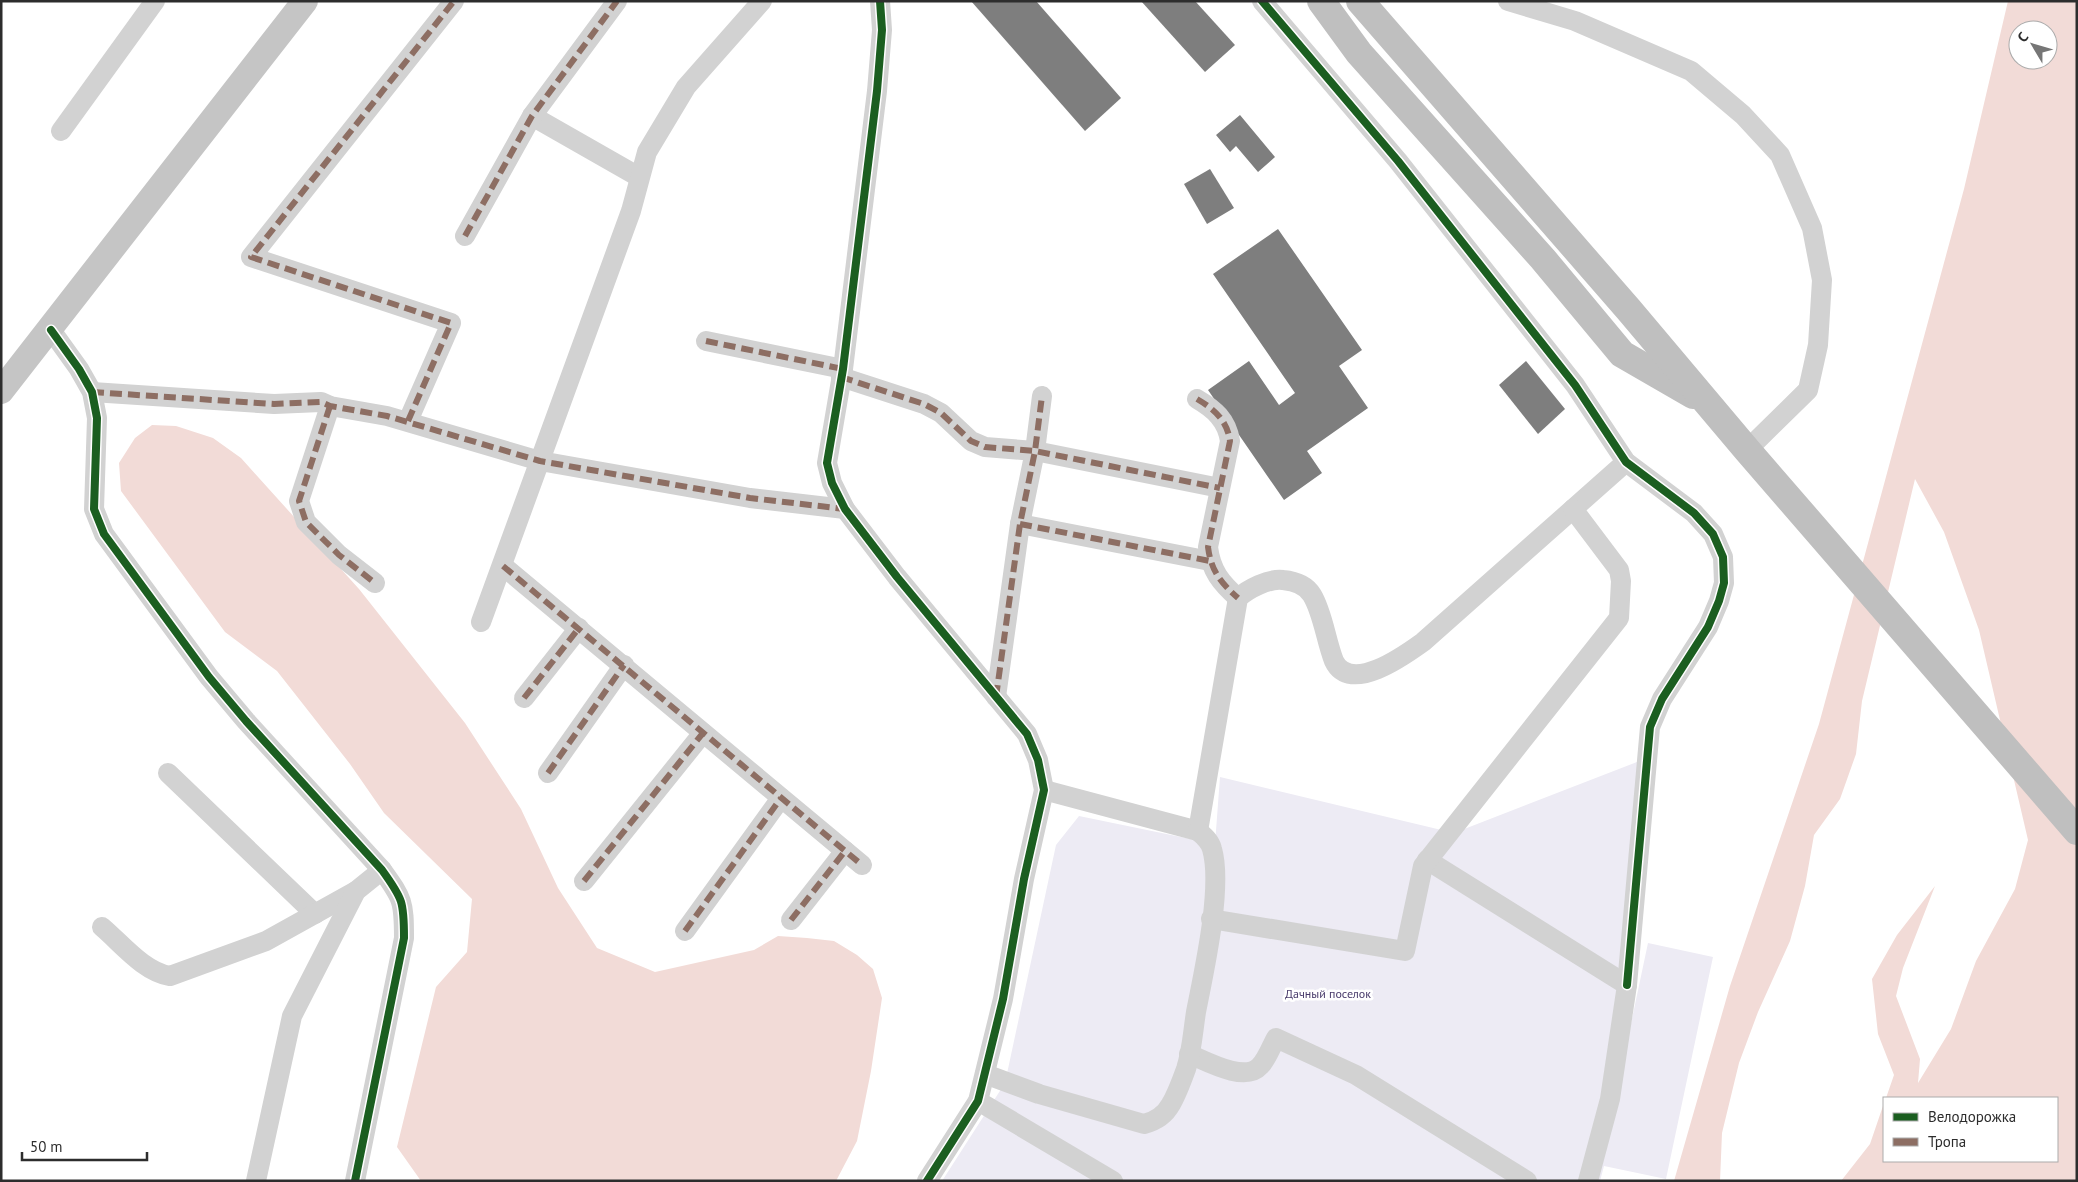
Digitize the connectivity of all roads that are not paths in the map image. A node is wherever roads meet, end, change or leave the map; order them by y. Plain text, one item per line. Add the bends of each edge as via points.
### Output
1 (155, 1) edge
2 (305, 1) edge
3 (454, 1) edge
4 (617, 1) edge
5 (762, 1) edge
6 (880, 1) edge
7 (1262, 1) edge
8 (1321, 1) edge
9 (1360, 1) edge
10 (1508, 1) edge
11 (532, 116) junction
12 (61, 131) dead end
13 (639, 178) junction
14 (465, 236) dead end
15 (50, 330) junction
16 (706, 341) dead end
17 (842, 373) junction
18 (1, 391) edge
19 (92, 392) junction
20 (1042, 396) dead end
21 (1197, 399) dead end
22 (1708, 403) junction
23 (330, 406) junction
24 (408, 422) junction
25 (1747, 450) junction
26 (1035, 452) junction
27 (540, 460) junction
28 (1626, 462) junction
29 (1220, 488) junction
30 (845, 509) junction
31 (1573, 509) junction
32 (1020, 524) junction
33 (1210, 561) junction
34 (503, 566) junction
35 (375, 584) dead end
36 (1238, 598) junction
37 (481, 622) dead end
38 (579, 628) junction
39 (624, 665) junction
40 (996, 697) junction
41 (524, 698) dead end
42 (703, 733) junction
43 (168, 773) dead end
44 (548, 773) dead end
45 (1044, 790) junction
46 (781, 798) junction
47 (1198, 831) junction
48 (2077, 831) edge
49 (845, 851) junction
50 (1427, 860) junction
51 (862, 865) dead end
52 (382, 870) junction
53 (584, 881) dead end
54 (356, 891) junction
55 (315, 914) junction
56 (1211, 919) junction
57 (791, 920) dead end
58 (102, 927) dead end
59 (685, 931) dead end
60 (1627, 985) junction
61 (1189, 1054) junction
62 (984, 1074) junction
63 (978, 1101) junction
64 (256, 1181) edge
65 (355, 1181) edge
66 (927, 1181) edge
67 (1113, 1181) edge
68 (1527, 1181) edge
69 (1588, 1181) edge

1 - 12 street
2 - 15 main road
3 - 24 street via 251,257 451,324
4 - 11 street
5 - 13 street via 686,87 647,152
6 - 17 street via 882,30 877,91
7 - 28 street via 1411,176 1575,385
8 - 22 highway via 1359,53 1543,258 1622,354
9 - 22 highway
10 - 25 street via 1575,21 1690,71 1743,115 1780,155 1812,228 1822,280 1818,345 1808,390
11 - 13 street
11 - 14 street
13 - 27 street via 631,211
15 - 18 main road
15 - 19 street
16 - 17 street
17 - 26 street via 924,404 941,413 971,441 985,448
17 - 30 street via 827,463 832,483
19 - 23 street via 274,404 321,402
19 - 52 street via 97,418 94,508 104,534 215,684
20 - 26 street
21 - 29 street via 1228,427 1230,441
22 - 25 highway
23 - 24 street
23 - 35 street via 299,501 306,522
24 - 27 street
25 - 48 highway
26 - 29 street
26 - 32 street
27 - 30 street via 750,498
27 - 34 street
28 - 31 street
28 - 60 street via 1694,513 1713,534 1723,557 1724,583 1708,627 1662,699 1650,727
29 - 33 street via 1208,547
30 - 40 street
31 - 36 street via 1423,642 1401,658 1365,674 1347,673 1335,663 1312,595 1302,585 1280,579 1247,590
31 - 50 street via 1619,570 1619,618
32 - 33 street
32 - 40 street
33 - 36 street via 1219,581
34 - 37 street
34 - 38 street
36 - 47 street
38 - 39 street
38 - 41 street
39 - 42 street
39 - 44 street
40 - 45 street via 1027,734 1038,760
42 - 46 street
42 - 53 street
43 - 55 street
45 - 47 street
45 - 62 street via 1003,999
46 - 49 street
46 - 59 street
47 - 56 street via 1212,847 1214,895
49 - 51 street
49 - 57 street
50 - 56 street via 1405,951
50 - 60 street
52 - 54 street
52 - 65 street via 401,896 404,938
54 - 55 street
54 - 64 street via 292,1016
55 - 58 street via 266,941 170,976 149,968
56 - 61 street
60 - 69 street via 1610,1099
61 - 62 street via 1171,1104 1154,1122 1144,1124 1039,1094
61 - 68 street via 1233,1072 1249,1072 1260,1068 1276,1038 1356,1075
62 - 63 street
63 - 66 street
63 - 67 street

